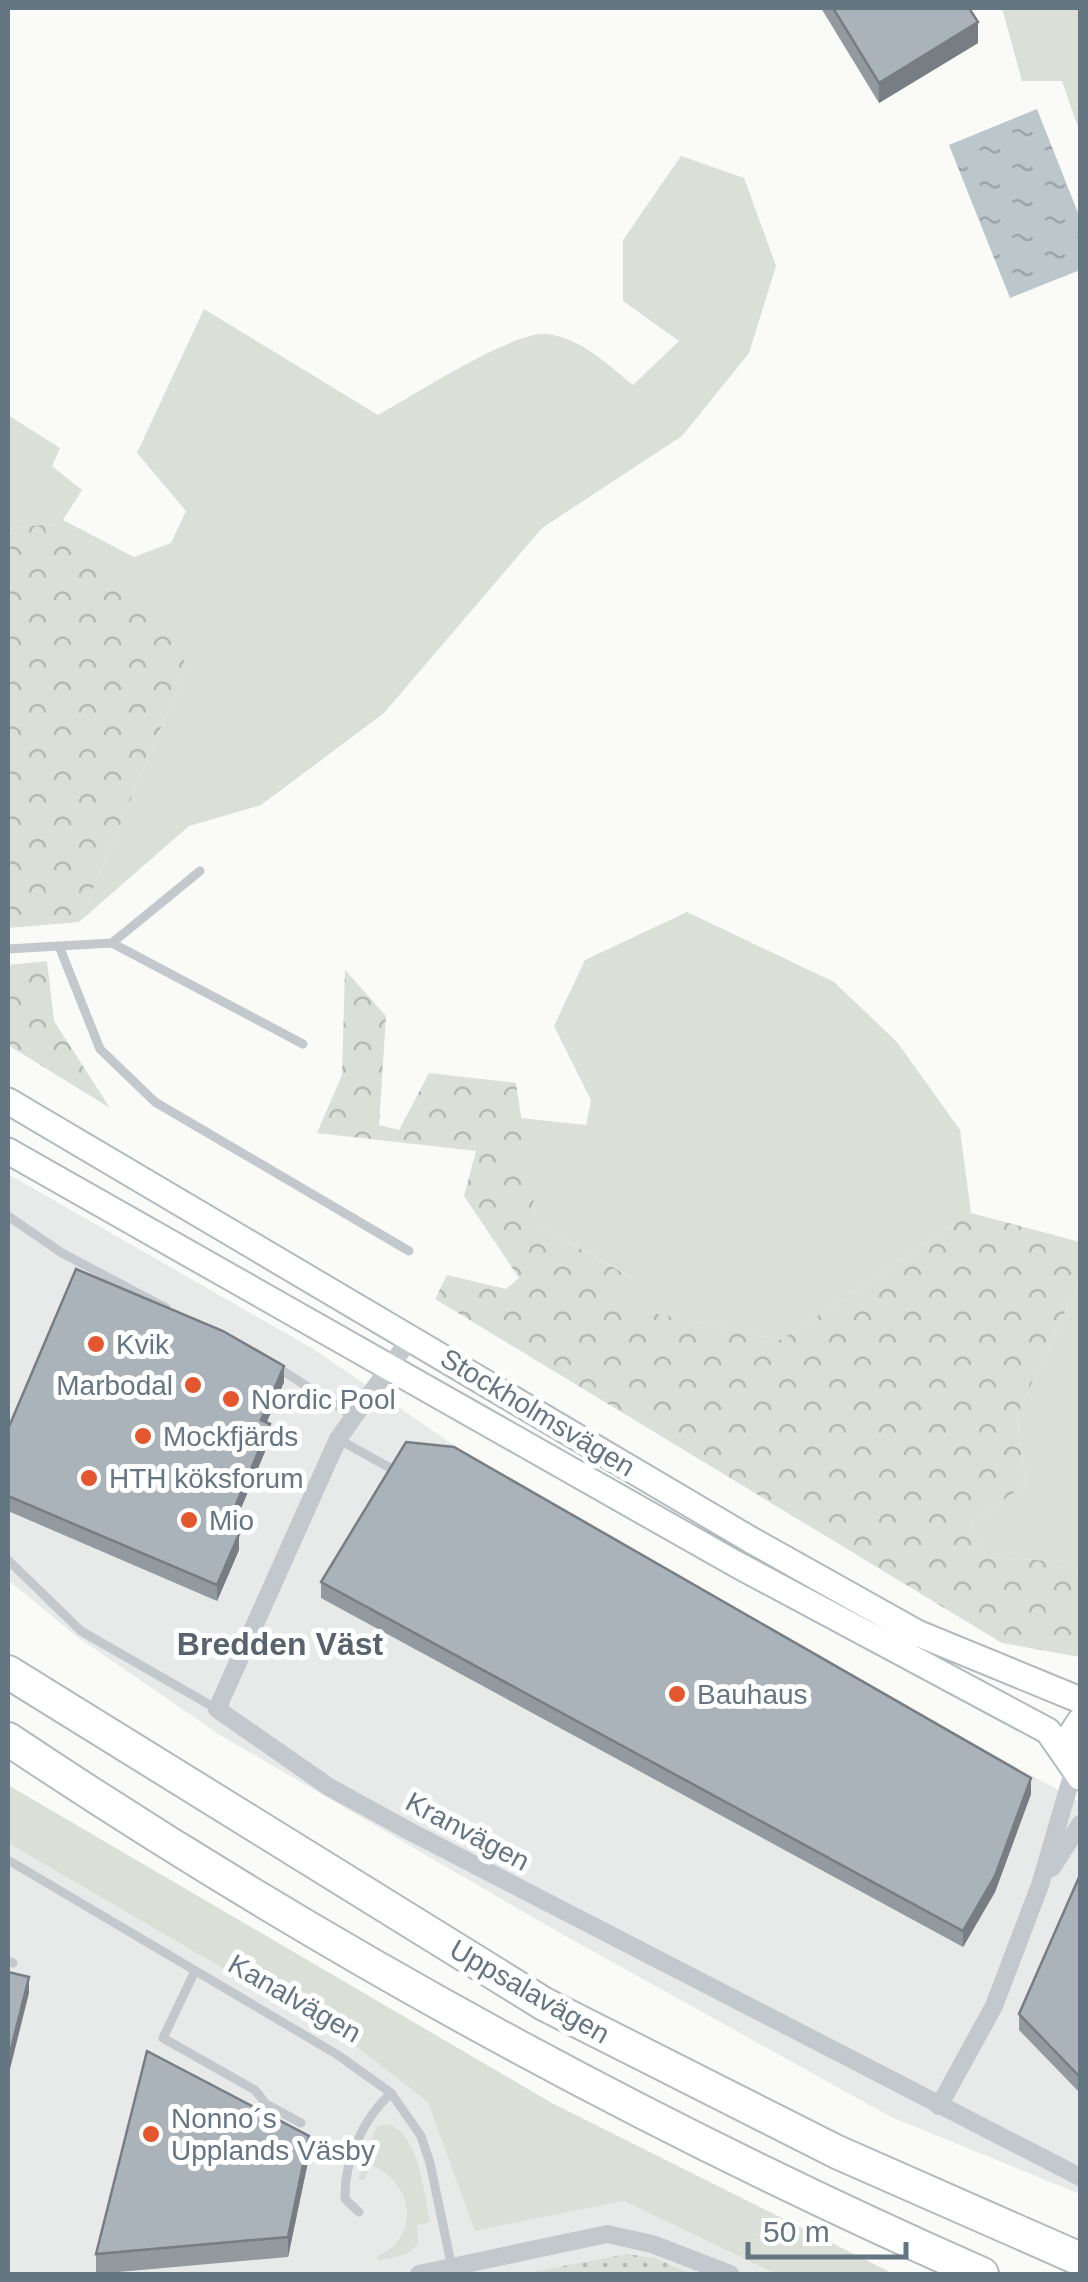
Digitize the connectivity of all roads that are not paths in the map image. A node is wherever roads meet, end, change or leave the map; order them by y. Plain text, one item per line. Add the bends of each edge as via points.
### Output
1 (200, 871) dead end
2 (112, 943) junction
3 (60, 946) junction
4 (8, 948) edge
5 (302, 1044) dead end
6 (8, 1101) edge
7 (8, 1151) edge
8 (8, 1216) edge
9 (409, 1251) dead end
10 (184, 1318) edge
11 (412, 1336) junction
12 (272, 1364) edge
13 (391, 1365) junction
14 (354, 1417) junction
15 (338, 1439) junction
16 (392, 1470) edge
17 (8, 1560) edge
18 (8, 1650) edge
19 (8, 1672) edge
20 (1080, 1700) edge
21 (217, 1709) junction
22 (1080, 1721) edge
23 (8, 1739) edge
24 (8, 1754) edge
25 (1074, 1768) edge
26 (1080, 1824) edge
27 (165, 1844) junction
28 (296, 1849) junction
29 (8, 1860) edge
30 (1040, 1885) junction
31 (195, 1971) junction
32 (390, 2092) junction
33 (938, 2106) junction
34 (301, 2123) dead end
35 (1080, 2177) edge
36 (360, 2212) dead end
37 (1080, 2259) edge
38 (452, 2270) edge
39 (419, 2274) edge
40 (725, 2274) edge
41 (982, 2274) edge

1 - 2 lane
2 - 3 lane
2 - 5 lane
3 - 4 lane
3 - 9 lane via 100,1048 155,1102
6 - 11 main road, Stockholmsvägen
7 - 13 main road, Stockholmsvägen
8 - 10 lane
11 - 13 street
11 - 20 main road, Stockholmsvägen via 917,1633
12 - 14 lane
13 - 14 street
13 - 25 main road, Stockholmsvägen via 736,1564 1048,1731
14 - 15 street
15 - 16 lane
15 - 21 street
17 - 21 lane via 81,1630
18 - 28 highway
19 - 28 highway, Uppsalavägen
21 - 33 street, Kranvägen via 329,1788
22 - 25 main road via 1071,1735
23 - 27 highway, Uppsalavägen
24 - 27 highway
25 - 30 street
26 - 30 street
27 - 41 highway, Uppsalavägen via 518,2048 809,2198
28 - 37 highway, Uppsalavägen via 544,2004 836,2152
29 - 31 lane, Kanalvägen
30 - 33 street via 994,2006
31 - 32 lane, Kanalvägen
31 - 34 lane via 163,2038
32 - 36 lane via 364,2124 351,2159 345,2200
32 - 38 lane, Kanalvägen via 426,2150
33 - 35 street, Kranvägen
38 - 39 street
38 - 40 street via 608,2234

